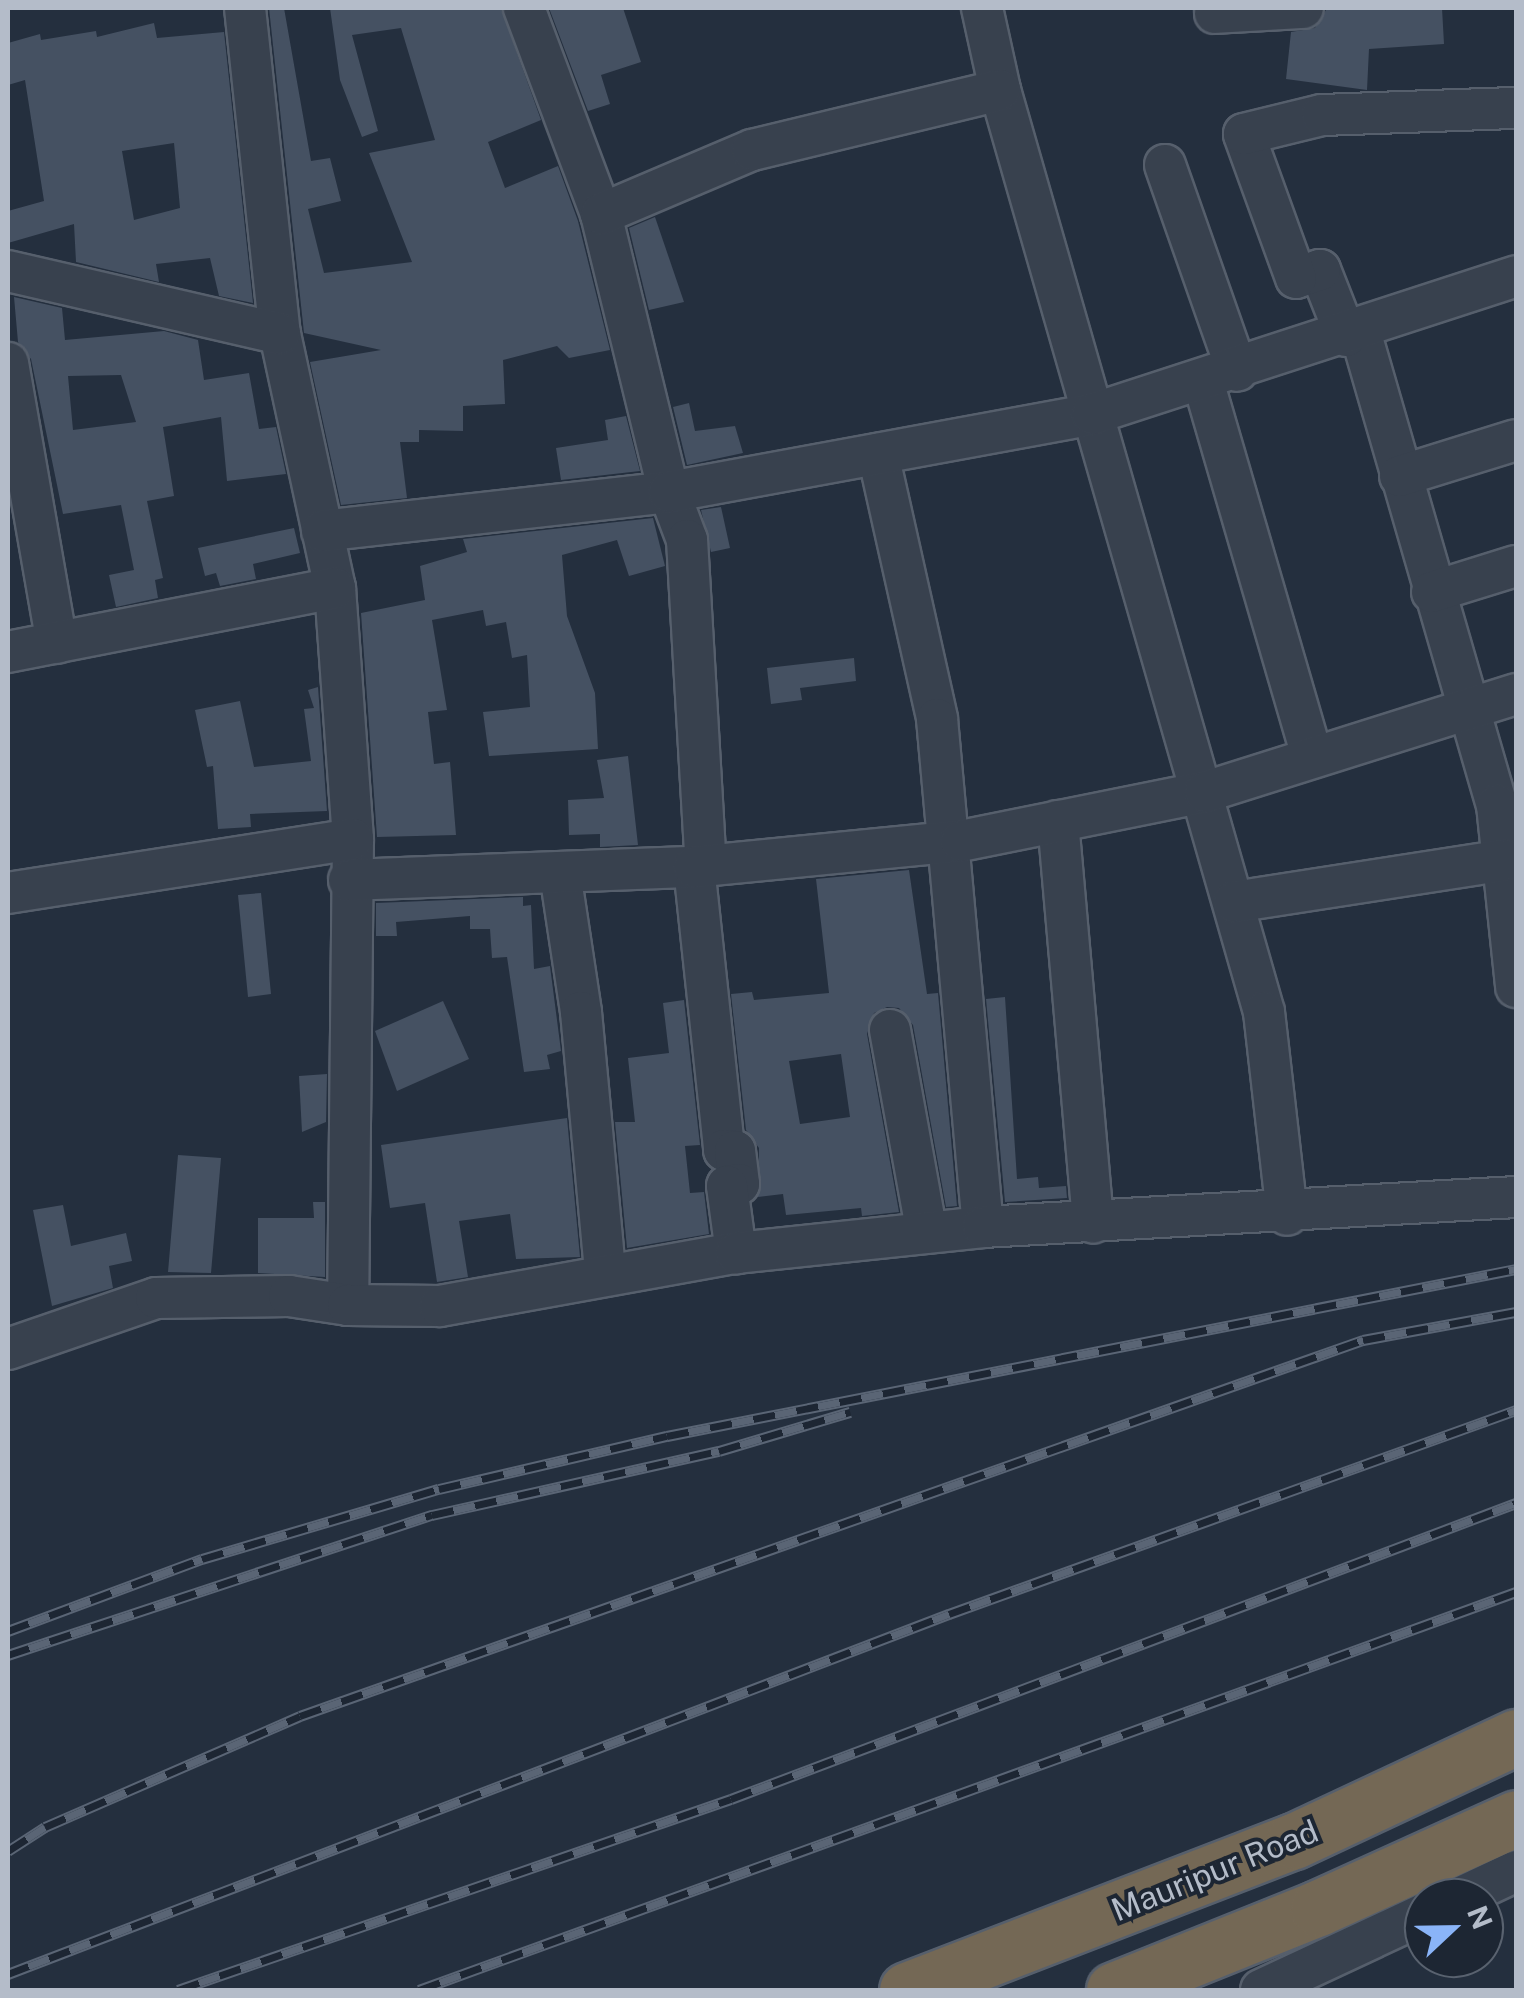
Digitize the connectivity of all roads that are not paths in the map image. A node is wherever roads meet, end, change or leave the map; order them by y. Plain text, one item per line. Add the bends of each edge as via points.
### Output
1 (246, 8) edge
2 (524, 8) edge
3 (982, 8) edge
4 (1303, 8) edge
5 (1215, 13) dead end
6 (1000, 90) junction
7 (1516, 108) edge
8 (1165, 164) dead end
9 (600, 214) junction
10 (8, 271) edge
11 (1516, 276) edge
12 (280, 334) junction
13 (1353, 334) junction
14 (8, 363) edge
15 (1220, 376) junction
16 (1092, 414) junction
17 (1516, 440) edge
18 (878, 454) junction
19 (1400, 476) junction
20 (668, 492) junction
21 (322, 530) junction
22 (1516, 566) edge
23 (335, 588) junction
24 (1432, 592) junction
25 (57, 643) junction
26 (8, 652) edge
27 (1516, 694) edge
28 (1463, 707) junction
29 (1312, 756) junction
30 (1205, 792) junction
31 (1058, 821) junction
32 (352, 839) junction
33 (943, 843) junction
34 (1506, 860) junction
35 (700, 867) junction
36 (560, 874) junction
37 (349, 880) junction
38 (8, 893) edge
39 (1234, 902) junction
40 (1516, 986) edge
41 (890, 1030) dead end
42 (1516, 1198) edge
43 (1286, 1215) junction
44 (1093, 1222) junction
45 (983, 1227) junction
46 (927, 1233) junction
47 (736, 1253) junction
48 (604, 1274) junction
49 (348, 1306) junction
50 (8, 1349) edge
51 (1516, 1737) edge
52 (1516, 1818) edge
53 (1404, 1923) edge
54 (906, 1990) edge
55 (1114, 1990) edge
56 (1261, 1990) edge

1 - 12 street
2 - 9 street
3 - 6 street
4 - 5 street
6 - 9 street via 752,150
6 - 16 street
7 - 13 street via 1322,115 1244,134 1296,278 1320,270
8 - 15 street
9 - 20 street
10 - 12 street
11 - 13 street
12 - 21 street
13 - 15 street
13 - 19 street
14 - 25 street
15 - 16 street
15 - 29 street
16 - 18 street
16 - 30 street
17 - 19 street
18 - 20 street
18 - 33 street via 937,719
19 - 24 street
20 - 21 street
20 - 35 street via 688,540
21 - 23 street
22 - 24 street
23 - 25 street
23 - 32 street
24 - 28 street
25 - 26 street
27 - 28 street
28 - 29 street
28 - 34 street via 1497,805
29 - 30 street
30 - 31 street
30 - 39 street
31 - 33 street
31 - 44 street
32 - 37 street
32 - 38 street
33 - 35 street
33 - 45 street
34 - 39 street
34 - 40 street
35 - 36 street
35 - 47 street via 724,1150 734,1150 739,1184 726,1186
36 - 37 street
36 - 48 street via 581,1012
37 - 49 street
39 - 43 street via 1264,1012
41 - 46 street
42 - 43 street
43 - 44 street
44 - 45 street
45 - 46 street
46 - 47 street
47 - 48 street
48 - 49 street via 440,1306
49 - 50 street via 289,1296 156,1298
51 - 54 highway, Mauripur Road via 1294,1842
52 - 55 highway
53 - 56 street

